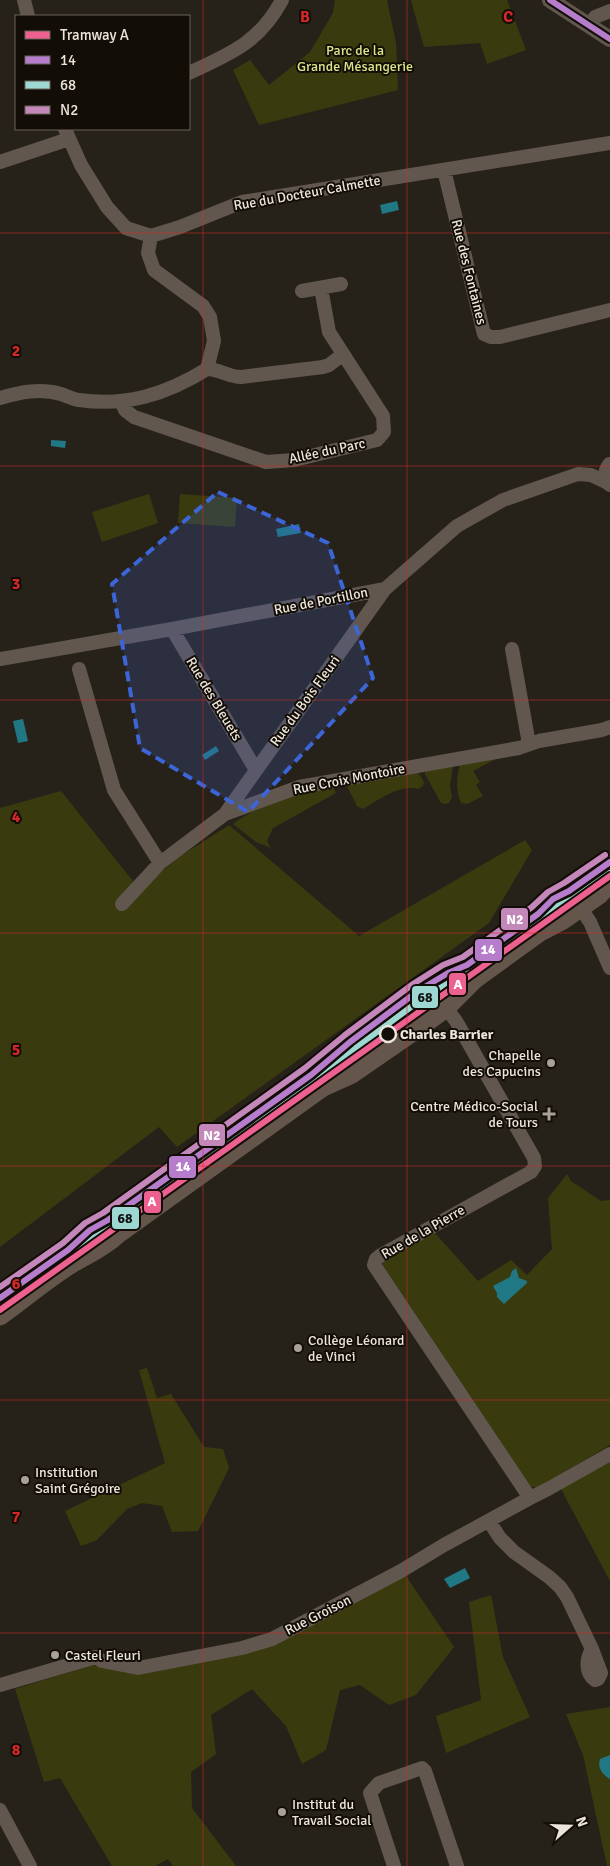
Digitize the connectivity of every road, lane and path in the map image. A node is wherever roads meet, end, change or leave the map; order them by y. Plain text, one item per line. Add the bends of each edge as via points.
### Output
1 (24, 0) edge
2 (282, 0) edge
3 (550, 0) edge
4 (610, 11) edge
5 (28, 15) edge
6 (590, 26) junction
7 (610, 39) edge
8 (190, 73) edge
9 (66, 133) edge
10 (610, 143) edge
11 (0, 162) edge
12 (444, 170) junction
13 (150, 236) junction
14 (341, 284) dead end
15 (321, 288) junction
16 (302, 291) dead end
17 (610, 310) edge
18 (342, 355) junction
19 (207, 369) junction
20 (0, 398) edge
21 (121, 401) junction
22 (610, 465) edge
23 (610, 484) edge
24 (385, 588) junction
25 (172, 629) junction
26 (512, 649) dead end
27 (0, 659) edge
28 (80, 669) dead end
29 (610, 726) edge
30 (529, 744) junction
31 (256, 770) junction
32 (224, 814) junction
33 (610, 862) edge
34 (160, 863) junction
35 (610, 883) edge
36 (568, 891) junction
37 (122, 904) dead end
38 (581, 908) junction
39 (610, 968) edge
40 (431, 984) junction
41 (446, 1008) junction
42 (0, 1298) edge
43 (0, 1316) edge
44 (610, 1454) edge
45 (530, 1498) junction
46 (488, 1521) junction
47 (592, 1650) dead end
48 (0, 1685) edge
49 (0, 1810) edge
50 (30, 1866) edge
51 (394, 1866) edge
52 (457, 1866) edge

1 - 5 street
2 - 8 street via 262,30 247,44
3 - 6 street
4 - 6 street via 595,17
6 - 7 street
9 - 11 street via 60,142
9 - 13 street via 107,207 126,228
10 - 12 street, Rue du Docteur Calmette
12 - 13 street, Rue du Docteur Calmette via 242,202
12 - 17 street, Rue des Fontaines via 484,334 500,337
13 - 19 street via 148,253 154,270 203,306 210,317 214,341
14 - 15 street
15 - 16 street
15 - 18 street, Allée du Parc via 329,332
18 - 19 street via 323,367 241,377
18 - 21 street, Allée du Parc via 383,416 384,432 377,440 294,460 266,462 134,417 125,410
19 - 21 street via 164,392
20 - 21 street via 28,390 59,393 78,400
22 - 23 street via 606,476
23 - 24 street, Rue de Portillon via 591,475 578,474 503,500 457,526
24 - 25 street, Rue de Portillon
24 - 31 street, Rue du Bois Fleuri
25 - 27 street, Rue de Portillon
25 - 31 street, Rue des Bleuets
26 - 30 street
28 - 34 street via 114,790
29 - 30 street, Rue Croix Montoire
30 - 32 street, Rue Croix Montoire via 299,787
31 - 32 street, Rue du Bois Fleuri
32 - 34 street, Rue Croix Montoire
33 - 36 main road
34 - 37 street, Rue Croix Montoire
35 - 38 main road
36 - 38 street
36 - 40 main road via 467,965 455,968
38 - 39 street
38 - 41 main road via 540,932 475,979
40 - 41 street, Rue de la Pierre
40 - 42 main road via 345,1045 311,1075 90,1230 68,1250
41 - 43 main road via 356,1071 323,1086 110,1242 73,1263
41 - 45 street, Rue de la Pierre via 456,1020 534,1158 535,1166 531,1172 381,1255 374,1265
44 - 45 street, Rue Groison
45 - 46 street, Rue Groison
46 - 47 street via 514,1552 560,1587
46 - 48 street, Rue Groison via 272,1639 138,1668 102,1661 96,1656
49 - 50 street
51 - 52 street via 370,1794 379,1783 422,1768

